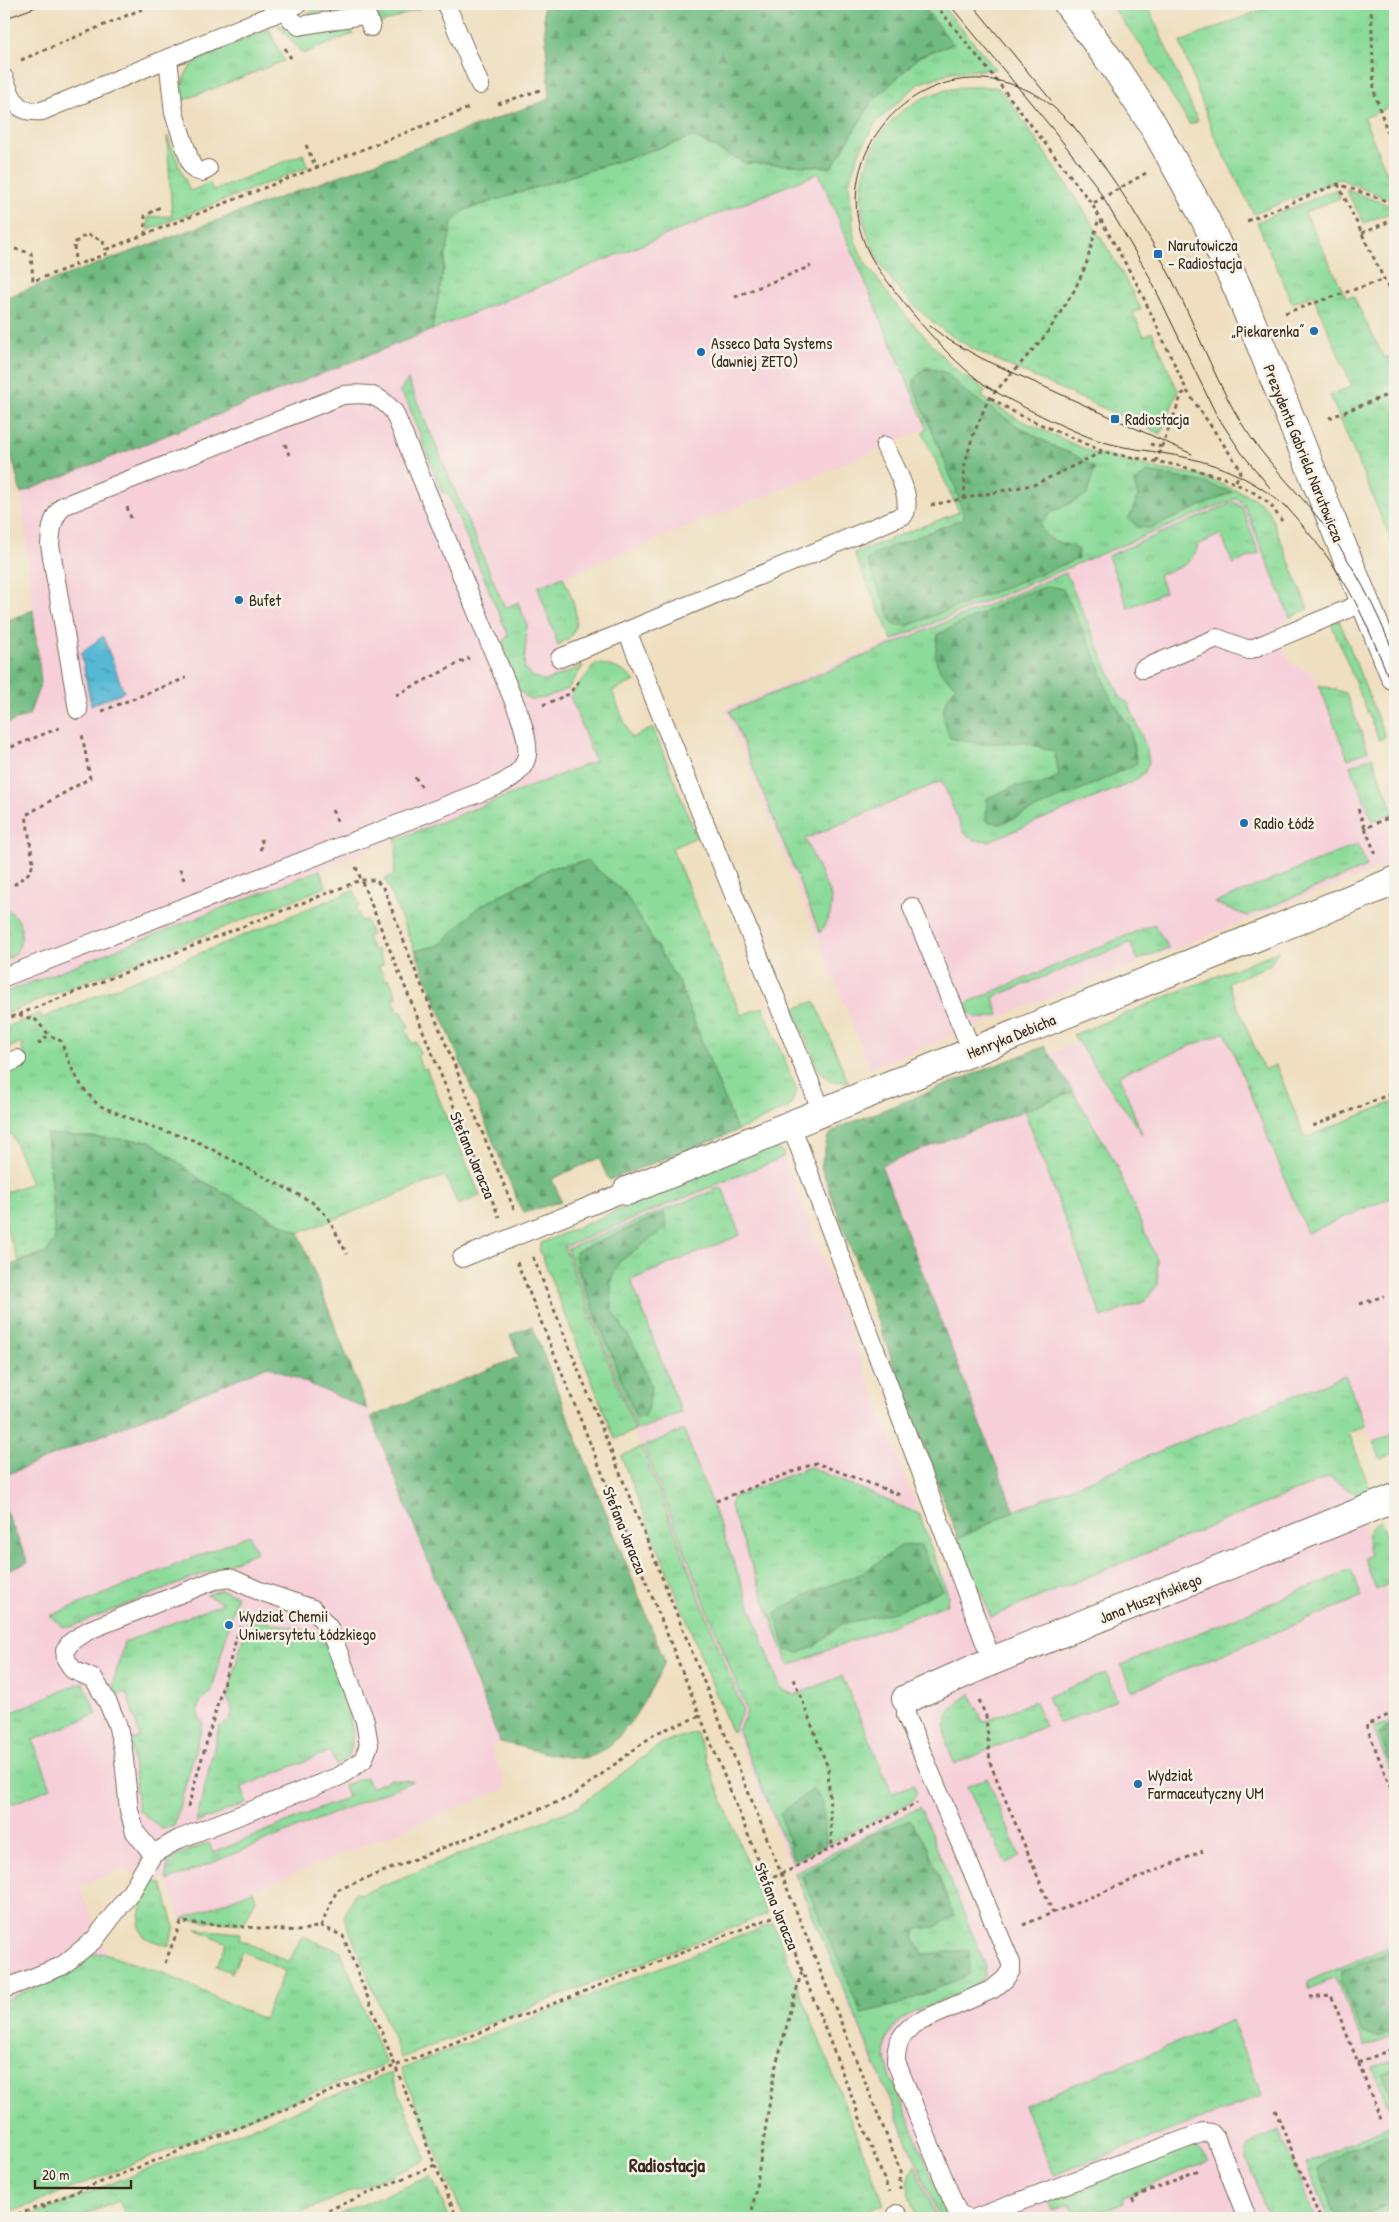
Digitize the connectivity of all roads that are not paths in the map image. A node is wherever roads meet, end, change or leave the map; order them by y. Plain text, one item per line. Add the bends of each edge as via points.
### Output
1 (446, 4) edge
2 (292, 6) edge
3 (1075, 6) edge
4 (371, 27) dead end
5 (168, 58) junction
6 (4, 78) edge
7 (483, 93) road end
8 (208, 169) dead end
9 (885, 446) dead end
10 (1365, 602) junction
11 (627, 632) junction
12 (560, 658) dead end
13 (1143, 669) dead end
14 (1395, 676) edge
15 (78, 710) road end
16 (1395, 881) edge
17 (912, 907) dead end
18 (4, 977) edge
19 (972, 1051) junction
20 (822, 1112) junction
21 (791, 1124) junction
22 (627, 1191) joint
23 (462, 1258) dead end
24 (1395, 1498) edge
25 (980, 1667) junction
26 (906, 1699) joint
27 (153, 1854) junction
28 (4, 1989) edge
29 (966, 2218) edge
30 (976, 2218) edge
31 (1247, 2218) edge

1 - 7 lane
2 - 4 lane via 291,19 299,26 364,15
2 - 5 lane
3 - 10 street, Prezydenta Gabriela Narutowicza via 1152,125 1204,217 1238,289
5 - 6 lane via 42,111 29,113 12,99
5 - 8 lane via 174,113 191,164 202,172
9 - 11 lane via 907,497 908,508 904,516
10 - 13 lane via 1249,650 1217,638
10 - 14 street, Prezydenta Gabriela Narutowicza
11 - 12 lane
11 - 20 lane
15 - 18 lane via 50,545 52,523 62,506 344,395 362,394 384,400 394,412 520,716 528,749 522,768 510,780
16 - 19 street, Henryka Debicha
17 - 19 lane
19 - 20 street, Henryka Debicha
20 - 21 street, Henryka Debicha
21 - 22 street, Henryka Debicha
21 - 25 lane via 934,1508
22 - 23 lane
24 - 25 street, Jana Muszyńskiego
25 - 26 street, Jana Muszyńskiego
26 - 29 lane via 906,1715 1011,1963 1006,1979 993,1989 914,2024 902,2033 896,2047 896,2062 956,2209
27 - 27 lane via 135,1832 129,1810 123,1749 108,1703 94,1679 74,1670 66,1659 65,1650 89,1630 215,1580 230,1578 313,1608 329,1628 365,1721 369,1745 363,1760 340,1776 179,1839
27 - 28 lane via 131,1892 95,1938 62,1966
30 - 31 lane via 1204,2132 1211,2132 1216,2139

